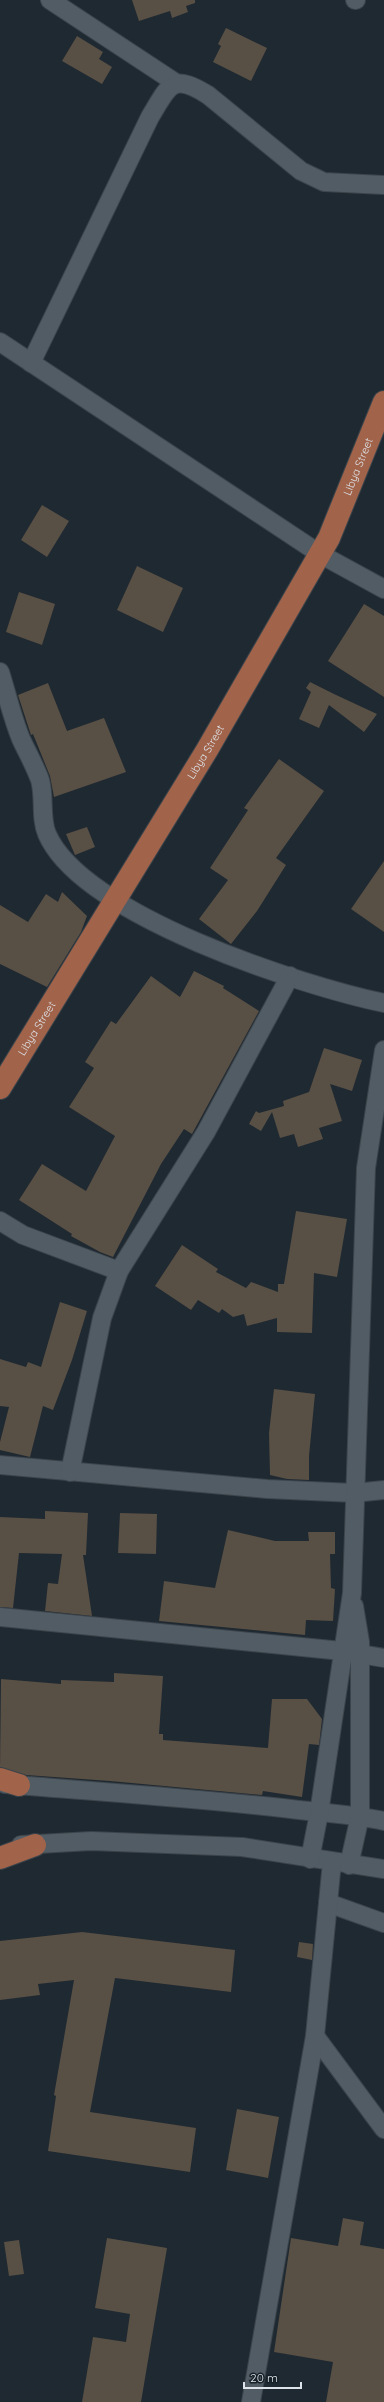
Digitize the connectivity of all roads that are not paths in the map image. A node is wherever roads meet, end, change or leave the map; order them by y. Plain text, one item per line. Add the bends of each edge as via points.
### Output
1 (50, 0) edge
2 (176, 83) junction
3 (384, 185) edge
4 (0, 342) edge
5 (31, 363) junction
6 (384, 402) edge
7 (320, 554) junction
8 (384, 589) edge
9 (0, 672) edge
10 (114, 901) junction
11 (290, 976) junction
12 (384, 1003) edge
13 (384, 1050) edge
14 (0, 1088) edge
15 (0, 1221) edge
16 (119, 1271) junction
17 (0, 1465) edge
18 (70, 1472) junction
19 (384, 1490) edge
20 (354, 1493) junction
21 (352, 1593) junction
22 (0, 1617) edge
23 (342, 1650) junction
24 (360, 1652) junction
25 (384, 1658) edge
26 (6, 1783) edge
27 (319, 1813) junction
28 (360, 1816) junction
29 (384, 1821) edge
30 (34, 1845) junction
31 (0, 1846) edge
32 (0, 1858) edge
33 (310, 1859) junction
34 (340, 1864) junction
35 (384, 1869) edge
36 (328, 1903) junction
37 (384, 1923) edge
38 (314, 2036) junction
39 (384, 2129) edge
40 (251, 2402) edge

1 - 2 street
2 - 3 street via 192,85 208,95 301,171 324,182
2 - 5 street via 168,88 150,117
4 - 5 street
5 - 7 street
6 - 7 main road, Libya Street via 329,538
7 - 8 street
7 - 10 main road, Libya Street via 207,750
9 - 10 street via 20,737 40,781 47,834 67,863
10 - 11 street via 229,957
10 - 14 main road, Libya Street
11 - 12 street via 352,996
11 - 16 street via 206,1132
13 - 20 street via 366,1168
15 - 16 street via 23,1235
16 - 18 street via 102,1318
17 - 18 street
18 - 20 street via 267,1489
19 - 20 street
20 - 21 street
21 - 23 street
21 - 24 street
22 - 23 street
23 - 24 street
23 - 27 street
24 - 25 street
24 - 28 street
26 - 27 street via 156,1798 222,1801
27 - 28 street
27 - 33 street
28 - 29 street
28 - 34 street
30 - 31 street
30 - 32 main road
30 - 33 street via 91,1841 242,1847
33 - 34 street
34 - 35 street
34 - 36 street
36 - 37 street
36 - 38 street
38 - 39 street
38 - 40 street

